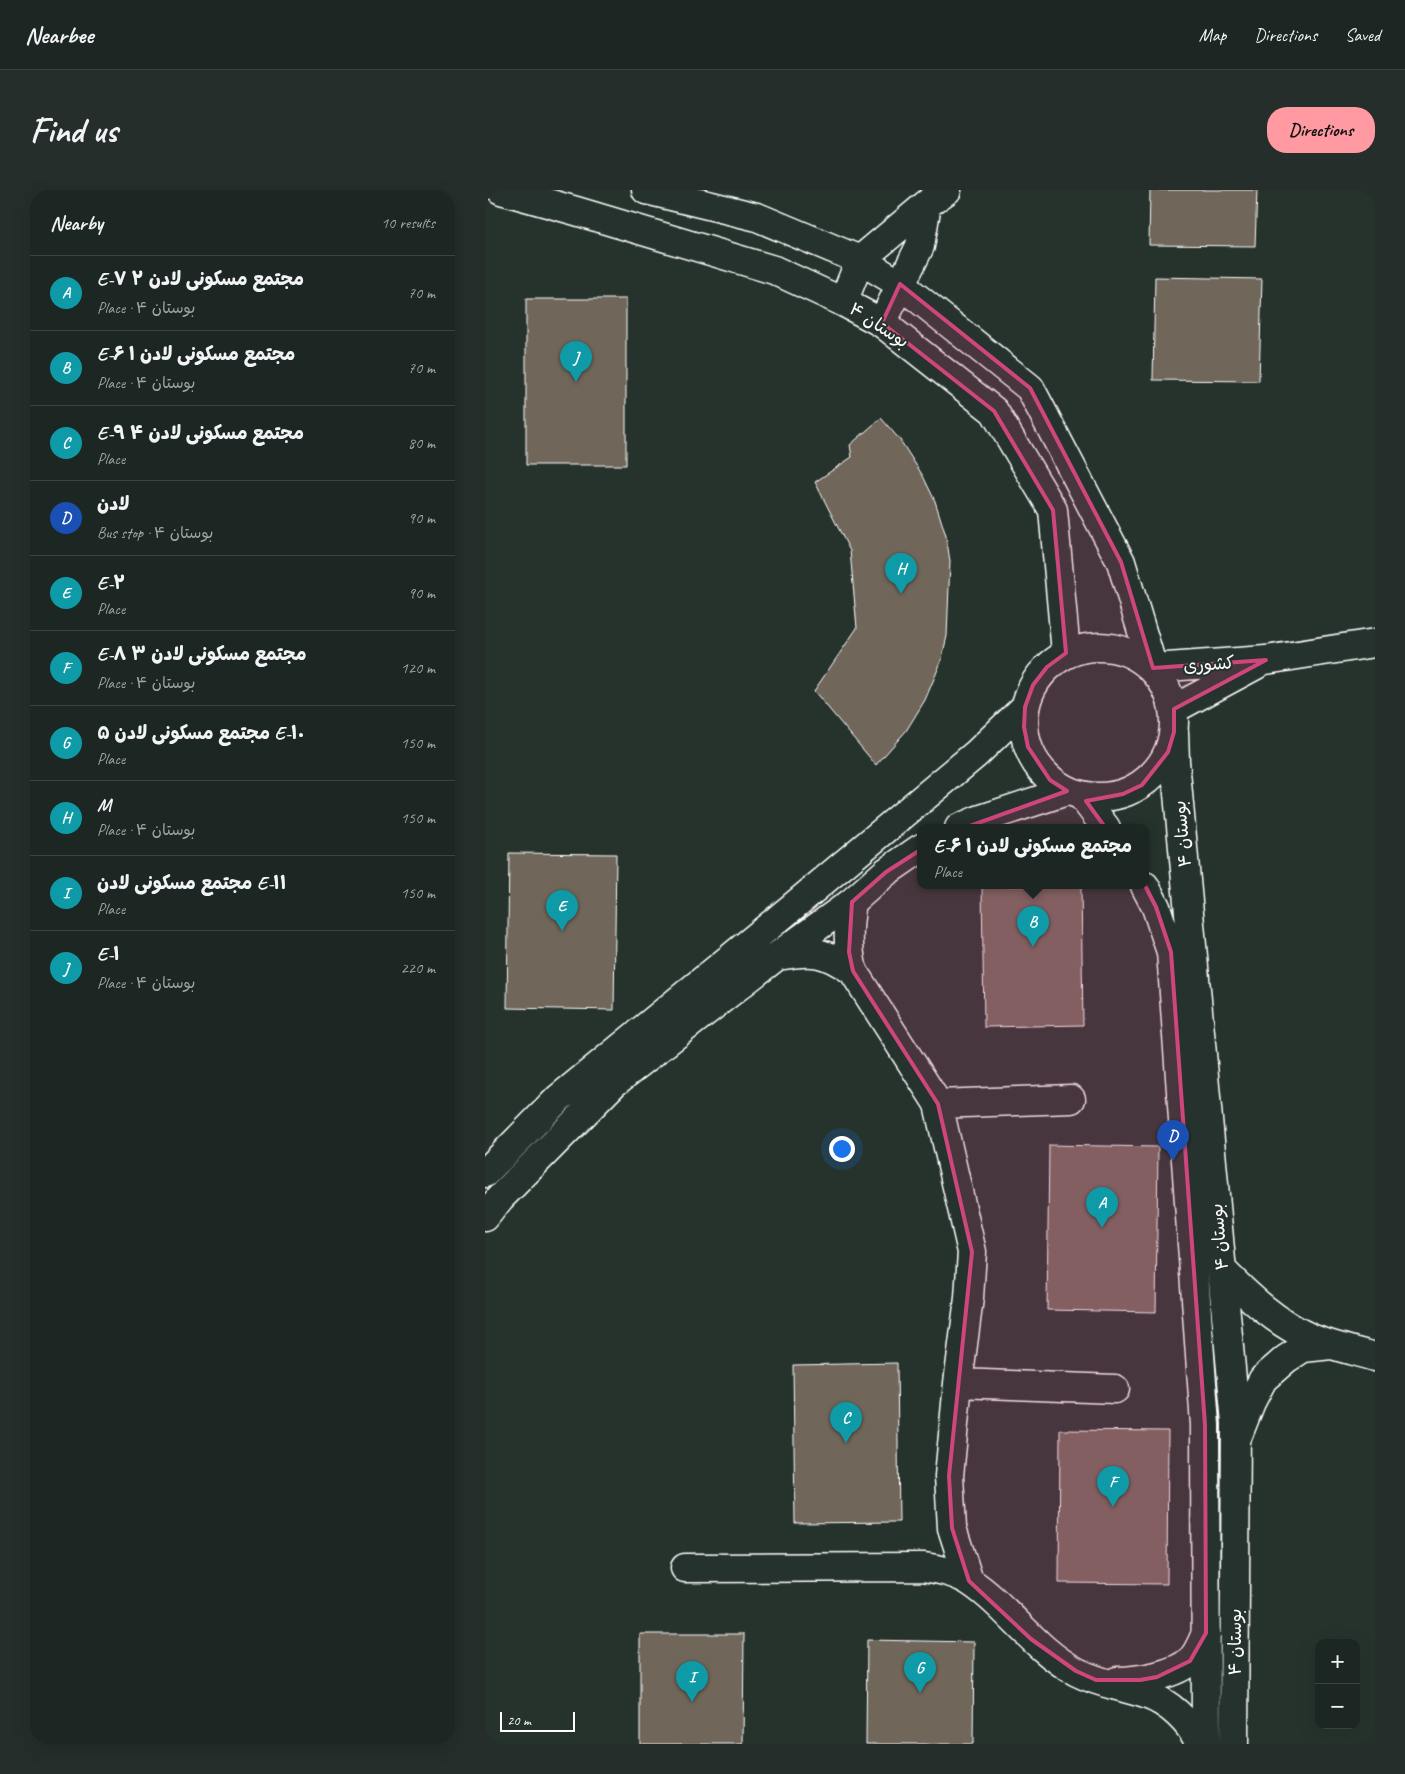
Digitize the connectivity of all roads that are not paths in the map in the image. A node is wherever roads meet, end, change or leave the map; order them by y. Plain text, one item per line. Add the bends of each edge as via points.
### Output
1 (501, 190) edge
2 (646, 190) edge
3 (937, 197) edge
4 (860, 260) junction
5 (900, 284) junction
6 (843, 302) junction
7 (882, 323) junction
8 (1375, 643) edge
9 (1066, 654) junction
10 (1266, 660) junction
11 (1153, 668) junction
12 (1025, 707) junction
13 (1174, 720) junction
14 (1075, 793) junction
15 (968, 824) edge
16 (1102, 824) edge
17 (917, 851) edge
18 (1147, 889) edge
19 (852, 902) junction
20 (777, 956) junction
21 (853, 971) junction
22 (1071, 1099) dead end
23 (938, 1104) junction
24 (485, 1173) edge
25 (485, 1217) edge
26 (1221, 1270) junction
27 (1331, 1345) junction
28 (1375, 1357) edge
29 (958, 1384) junction
30 (1115, 1389) dead end
31 (1235, 1440) junction
32 (685, 1568) dead end
33 (969, 1581) junction
34 (1206, 1633) junction
35 (1096, 1680) junction
36 (1201, 1744) edge
37 (1206, 1744) edge
38 (1234, 1744) edge

1 - 6 street, بوستان ۴ via 774,270
2 - 4 street via 757,217
3 - 4 street
3 - 5 street via 920,246
4 - 5 street
4 - 6 street
5 - 7 street
5 - 11 street via 1030,388 1121,562
6 - 7 street, بوستان ۴
7 - 9 street, بوستان ۴ via 994,411 1053,510
8 - 10 street, کشوری
9 - 11 street via 1089,647 1112,647 1134,655
9 - 12 street via 1047,667 1033,685
10 - 11 street, کشوری
10 - 13 street, کشوری
11 - 13 street via 1166,687
12 - 14 street via 1028,747 1037,765 1050,780
12 - 24 street via 976,754 559,1098
13 - 14 street via 1168,752 1158,770 1142,785 1123,794 1103,798
13 - 26 street, بوستان ۴
14 - 15 street
14 - 16 street
17 - 19 street via 886,872
18 - 34 street, بوستان ۴ via 1156,906 1171,952 1205,1425
19 - 20 street
19 - 21 street via 848,938
20 - 21 street via 820,953
20 - 25 street via 614,1083
21 - 23 street
22 - 23 street
23 - 29 street via 972,1252
26 - 27 street via 1268,1312 1309,1337
26 - 31 street, بوستان ۴
27 - 28 street
27 - 31 street via 1303,1348 1263,1379
29 - 30 street
29 - 33 street via 949,1476 952,1528
31 - 38 street, بوستان ۴
32 - 33 street via 923,1566 947,1570
33 - 35 street via 1053,1657
34 - 35 street via 1190,1661 1157,1677
34 - 37 street, بوستان ۴
35 - 36 street via 1147,1695 1173,1709 1190,1726

